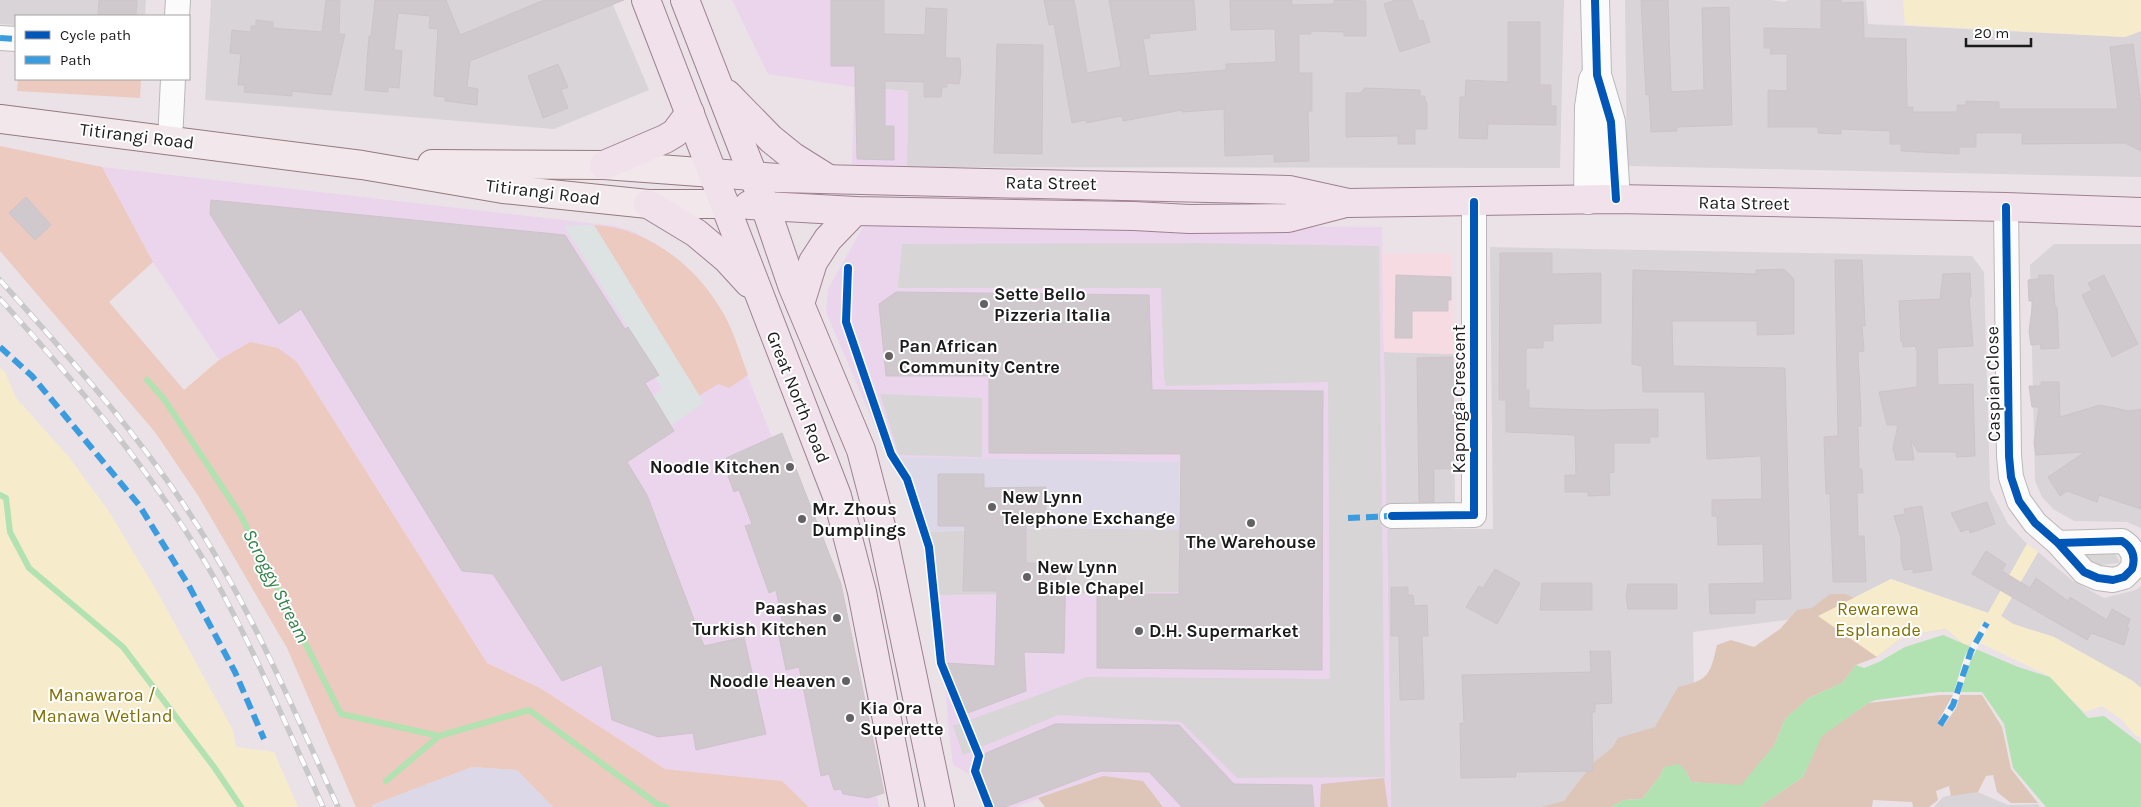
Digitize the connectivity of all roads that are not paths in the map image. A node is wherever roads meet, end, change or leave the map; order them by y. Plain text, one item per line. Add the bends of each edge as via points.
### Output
1 (178, 0) edge
2 (646, 0) edge
3 (685, 0) edge
4 (1595, 0) edge
5 (177, 15) edge
6 (0, 38) edge
7 (15, 39) edge
8 (1597, 75) junction
9 (173, 80) edge
10 (719, 86) junction
11 (690, 113) junction
12 (0, 119) edge
13 (170, 141) junction
14 (362, 165) junction
15 (604, 165) junction
16 (713, 173) junction
17 (752, 176) junction
18 (827, 178) junction
19 (1616, 199) junction
20 (1588, 200) junction
21 (1348, 202) junction
22 (1474, 202) junction
23 (648, 204) junction
24 (725, 204) junction
25 (765, 206) junction
26 (2006, 207) junction
27 (856, 212) junction
28 (2141, 212) edge
29 (757, 292) junction
30 (800, 304) junction
31 (1392, 516) dead end
32 (2058, 542) dead end
33 (904, 807) edge
34 (940, 807) edge

1 - 5 street
2 - 11 main road, Great North Road
3 - 10 main road, Great North Road
4 - 8 street
6 - 7 street
8 - 19 street via 1611,122
8 - 20 street via 1590,90
9 - 13 street
10 - 17 main road, Great North Road
10 - 18 main road via 792,156
11 - 15 main road via 675,133
11 - 16 main road, Great North Road
12 - 13 main road, Titirangi Road
13 - 14 main road, Titirangi Road
14 - 15 main road, Titirangi Road
14 - 23 main road, Titirangi Road via 503,188
15 - 16 main road, Titirangi Road
16 - 17 main road, Rata Street
16 - 24 main road, Great North Road
17 - 18 main road, Rata Street
17 - 25 main road, Great North Road
18 - 21 main road, Rata Street via 1289,190
19 - 20 main road, Rata Street
19 - 26 main road, Rata Street
20 - 22 main road, Rata Street
21 - 22 main road, Rata Street
21 - 27 main road, Rata Street via 1288,218
22 - 31 street, Kaponga Crescent via 1474,515
23 - 24 main road, Titirangi Road
23 - 29 main road via 696,233 727,259
24 - 25 main road, Rata Street
24 - 29 main road, Great North Road
25 - 27 main road, Rata Street
25 - 30 main road, Great North Road
26 - 28 main road, Rata Street
26 - 32 street, Caspian Close via 2011,477 2019,501 2035,523
27 - 30 main road via 828,238 813,262
29 - 33 main road, Great North Road via 827,467 846,528 862,592
30 - 34 main road, Great North Road via 861,450 882,530

